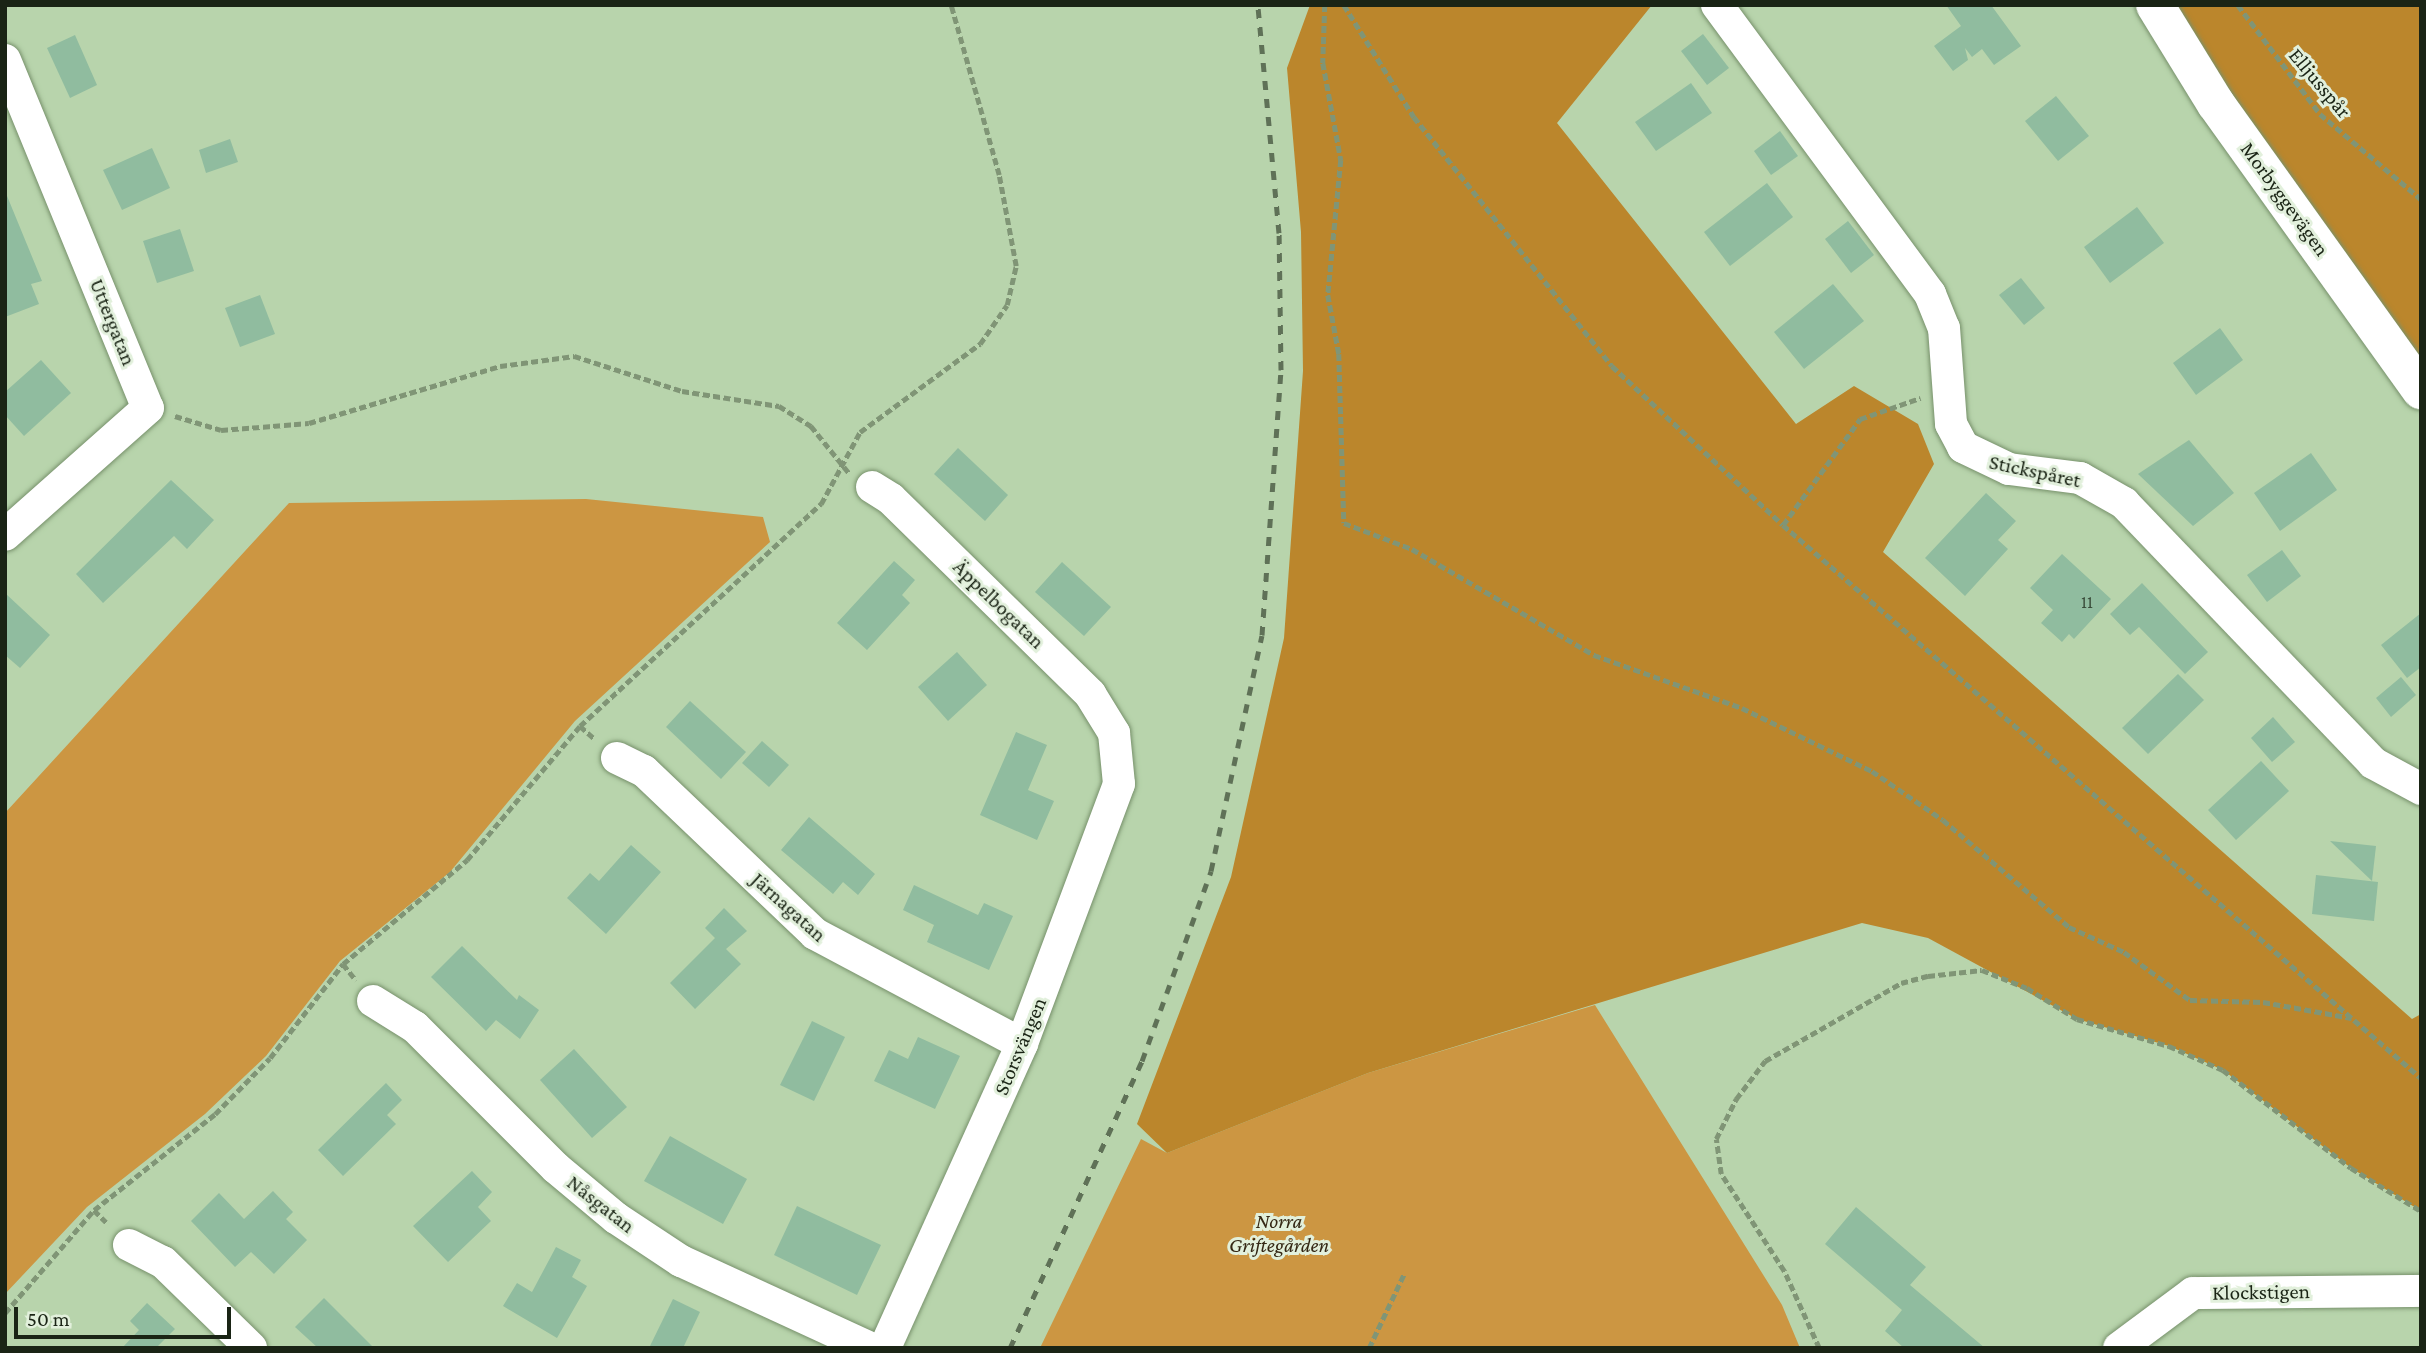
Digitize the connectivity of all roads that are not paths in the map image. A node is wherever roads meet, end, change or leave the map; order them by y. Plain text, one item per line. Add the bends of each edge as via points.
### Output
1 (1717, 5) edge
2 (2155, 5) edge
3 (5, 60) edge
4 (2421, 390) edge
5 (872, 487) road end
6 (5, 536) edge
7 (1114, 733) joint
8 (617, 758) dead end
9 (2421, 789) edge
10 (373, 1002) dead end
11 (1022, 1044) junction
12 (129, 1245) dead end
13 (2421, 1291) edge
14 (251, 1348) edge
15 (870, 1348) edge
16 (885, 1348) edge
17 (2119, 1348) edge

1 - 9 street, Stickspåret via 1930,294 1944,328 1945,394 1963,447 1983,461 2080,478 2124,503 2373,763
2 - 4 street, Morbyggevägen via 2216,104
3 - 6 street, Uttergatan via 148,408
5 - 7 street, Äppelbogatan via 891,499 1090,694
7 - 11 street, Storsvängen via 1119,784
8 - 11 street, Järnagatan via 644,771 815,934
10 - 15 street, Nåsgatan via 415,1027 556,1168 616,1218 681,1261
11 - 16 street, Storsvängen
12 - 14 street via 163,1262
13 - 17 street, Klockstigen via 2193,1293

